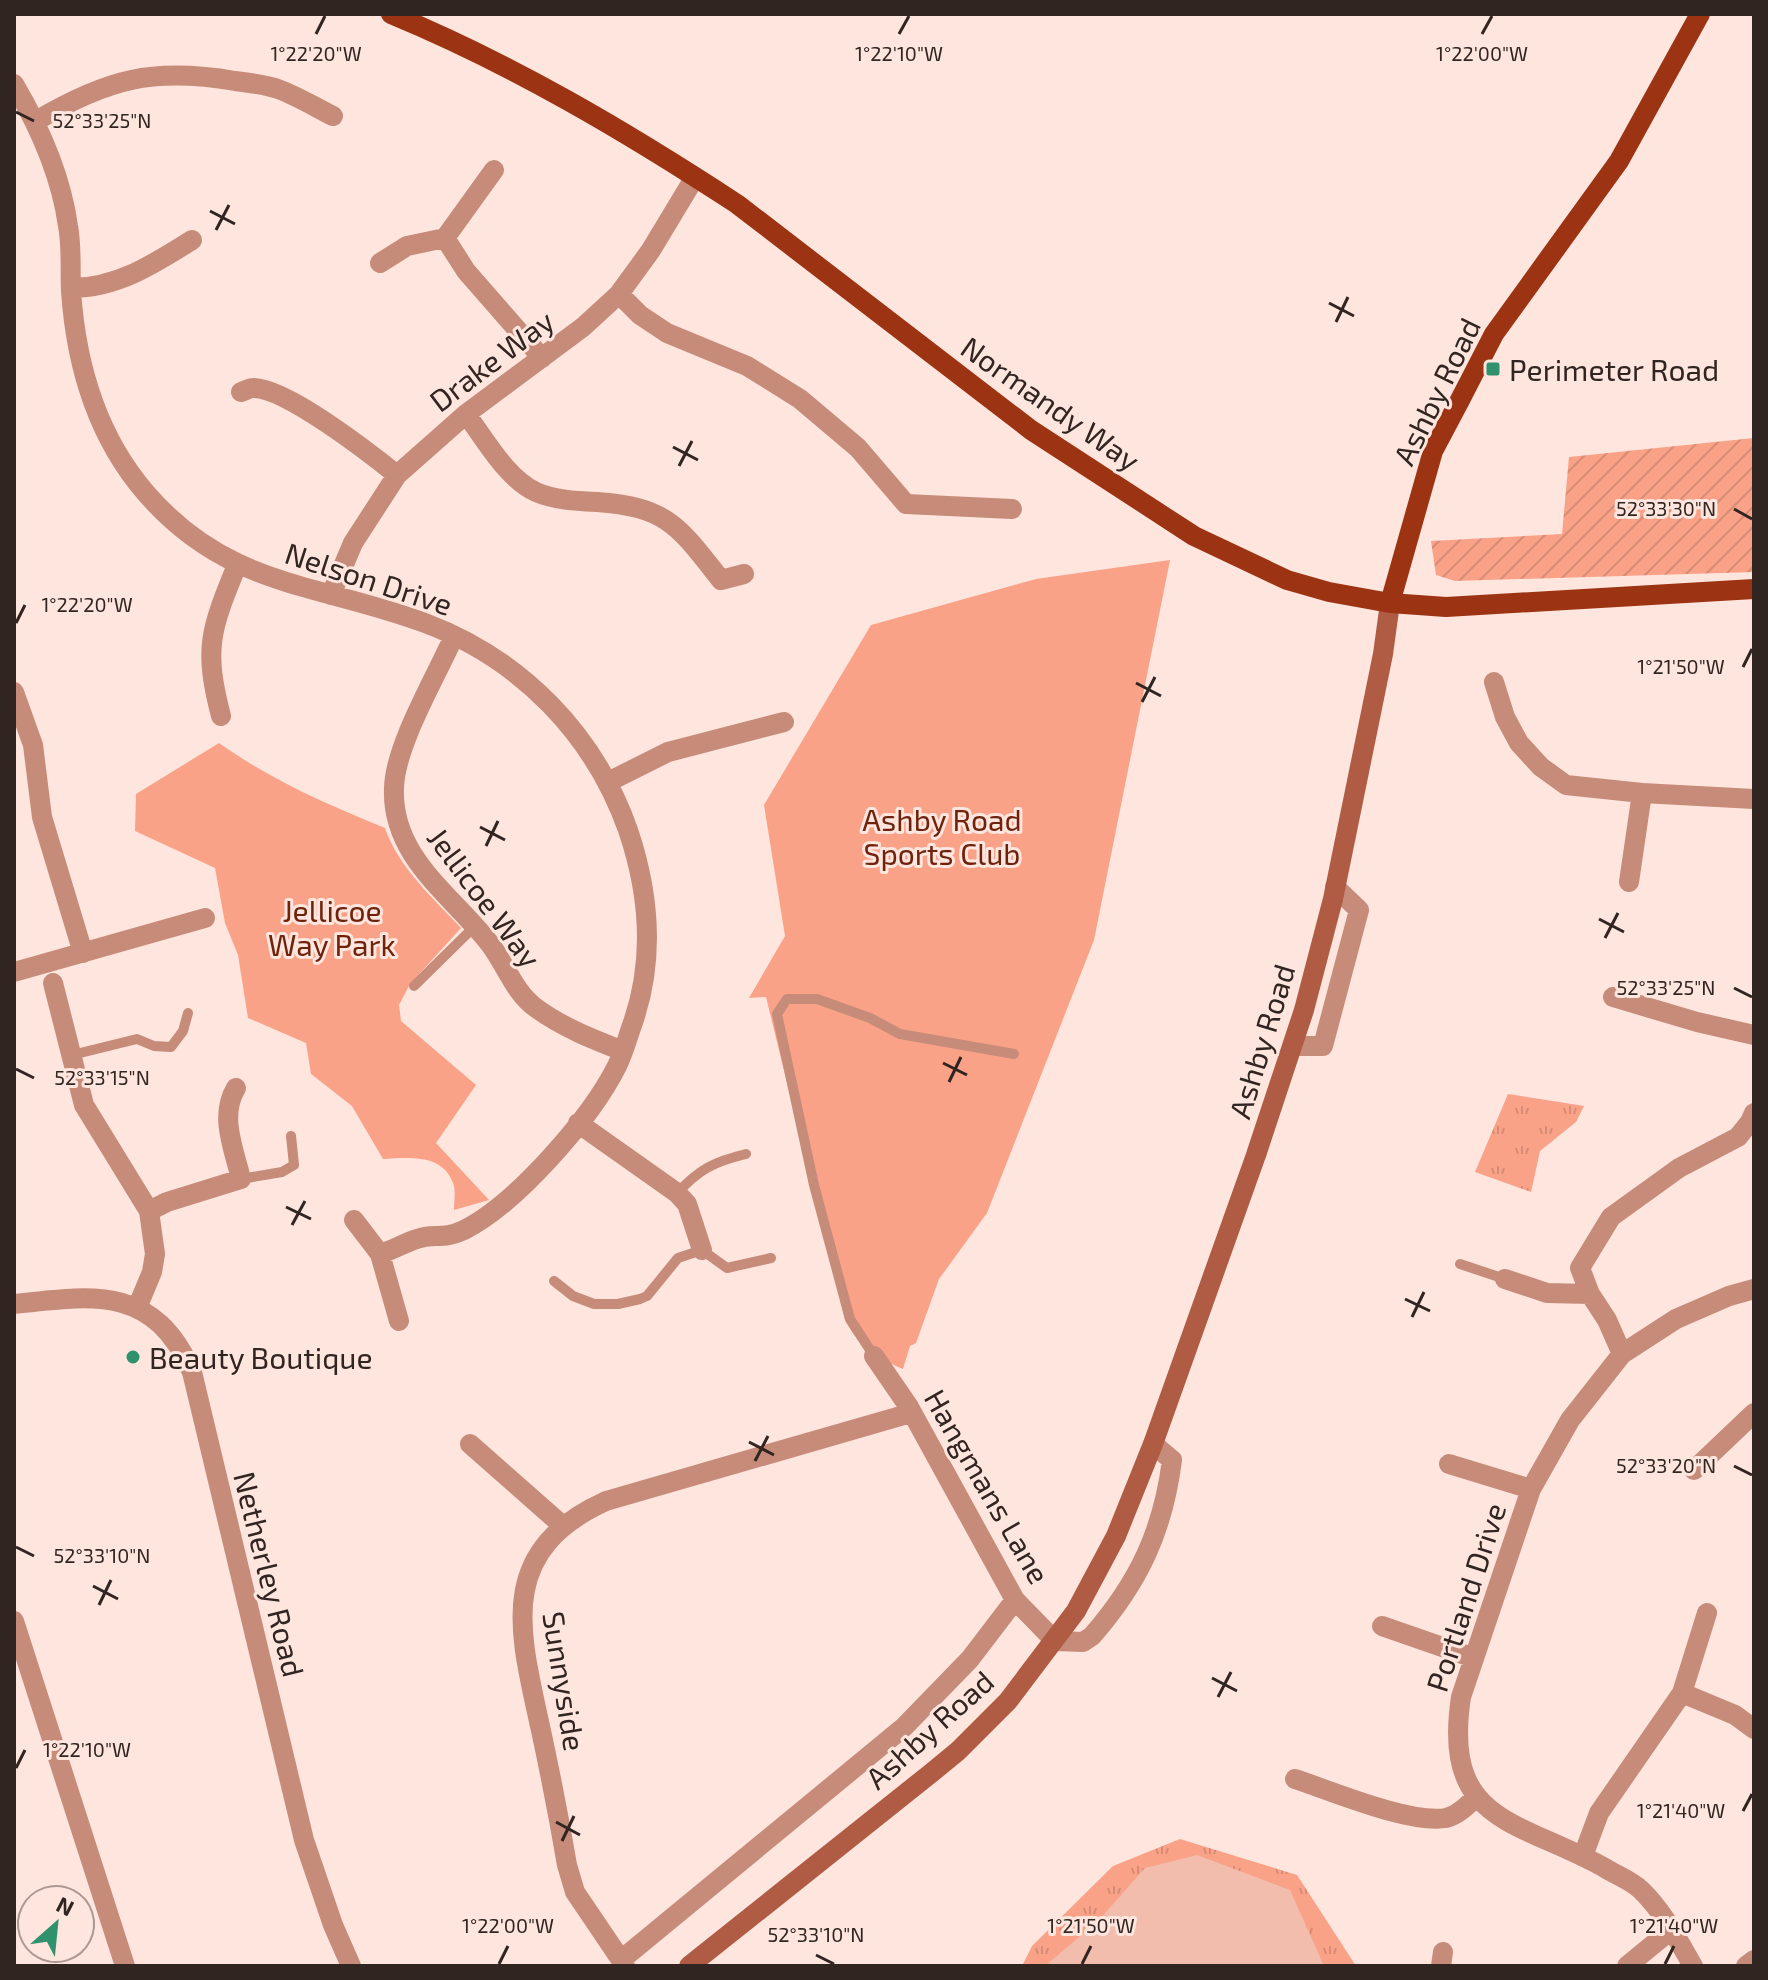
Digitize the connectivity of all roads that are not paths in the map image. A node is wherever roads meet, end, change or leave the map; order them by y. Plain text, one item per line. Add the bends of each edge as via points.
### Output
1 (391, 14) edge
2 (1700, 14) edge
3 (14, 84) edge
4 (333, 116) dead end
5 (36, 121) junction
6 (494, 170) dead end
7 (695, 177) junction
8 (445, 238) junction
9 (192, 240) dead end
10 (380, 263) dead end
11 (71, 288) junction
12 (619, 294) junction
13 (542, 358) junction
14 (241, 392) dead end
15 (466, 414) junction
16 (397, 475) junction
17 (1012, 509) dead end
18 (237, 565) junction
19 (744, 574) dead end
20 (1754, 589) edge
21 (331, 595) junction
22 (1390, 603) junction
23 (454, 636) junction
24 (1494, 682) dead end
25 (14, 692) edge
26 (221, 716) dead end
27 (784, 722) dead end
28 (608, 782) junction
29 (1642, 793) junction
30 (1754, 799) edge
31 (1629, 882) dead end
32 (1335, 887) junction
33 (205, 918) dead end
34 (474, 927) junction
35 (83, 953) junction
36 (14, 972) edge
37 (53, 983) dead end
38 (414, 986) dead end
39 (1613, 997) dead end
40 (188, 1013) dead end
41 (1754, 1035) edge
42 (1293, 1046) junction
43 (623, 1051) junction
44 (1014, 1054) dead end
45 (72, 1055) junction
46 (236, 1088) dead end
47 (1754, 1113) edge
48 (578, 1123) junction
49 (291, 1136) dead end
50 (746, 1154) dead end
51 (241, 1179) junction
52 (677, 1193) junction
53 (149, 1211) junction
54 (354, 1220) dead end
55 (702, 1250) junction
56 (380, 1254) junction
57 (771, 1258) dead end
58 (1460, 1264) dead end
59 (1505, 1279) joint
60 (554, 1281) dead end
61 (1752, 1293) edge
62 (1590, 1294) junction
63 (14, 1304) edge
64 (137, 1308) junction
65 (399, 1321) dead end
66 (1622, 1354) junction
67 (874, 1356) joint
68 (911, 1413) junction
69 (1754, 1413) edge
70 (470, 1444) dead end
71 (1153, 1444) junction
72 (1449, 1464) dead end
73 (1694, 1470) dead end
74 (1531, 1489) junction
75 (563, 1526) junction
76 (1015, 1600) junction
77 (1707, 1613) dead end
78 (14, 1621) edge
79 (1382, 1626) dead end
80 (1055, 1641) junction
81 (1474, 1658) junction
82 (1682, 1693) junction
83 (1754, 1729) edge
84 (1295, 1779) dead end
85 (1476, 1797) junction
86 (1583, 1856) junction
87 (1672, 1929) junction
88 (1754, 1960) edge
89 (623, 1963) edge
90 (125, 1966) edge
91 (351, 1966) edge
92 (689, 1966) edge
93 (1627, 1966) edge
94 (1693, 1966) edge
95 (1746, 1966) edge

1 - 7 main road, Normandy Way via 600,119
2 - 22 main road, Ashby Road via 1619,161 1494,334 1433,451
3 - 5 street, Nelson Drive
4 - 5 street via 277,88 180,74 111,84
5 - 11 street, Nelson Drive via 63,198
6 - 8 street
7 - 12 street, Drake Way
7 - 22 main road, Normandy Way via 1031,430 1194,536 1287,580
8 - 10 street via 407,246
8 - 13 street via 466,271
9 - 11 street via 112,283
11 - 18 street, Nelson Drive via 82,365 113,448 158,507
12 - 13 street, Drake Way
12 - 17 street via 667,333 747,366 800,399 858,448 906,504
13 - 15 street, Drake Way
14 - 16 street via 254,388 281,397 334,427
15 - 16 street, Drake Way
15 - 19 street via 516,478 536,492 649,510 681,529 721,580
16 - 21 street, Drake Way via 353,543
18 - 21 street, Nelson Drive
18 - 26 street via 217,614 209,654
20 - 22 main road, Normandy Way via 1446,607
21 - 23 street, Nelson Drive
22 - 32 main road, Ashby Road
23 - 28 street, Nelson Drive via 492,656 558,711
23 - 34 street, Jellicoe Way via 398,758 394,799 408,849
24 - 29 street via 1519,743 1541,767 1566,785
25 - 35 street via 33,745 42,817
27 - 28 street via 668,752
28 - 43 street, Nelson Drive via 635,852 647,929 645,975
29 - 30 street
29 - 31 street
32 - 42 main road, Ashby Road
32 - 42 street via 1359,910 1327,1032 1323,1046
33 - 35 street
34 - 38 lane
34 - 43 street, Jellicoe Way via 534,1006 570,1029
35 - 36 street
37 - 45 street
39 - 41 street
40 - 45 lane via 171,1047 137,1039
42 - 71 main road, Ashby Road
43 - 48 street, Nelson Drive
44 - 67 lane via 900,1034 817,999 787,999 777,1014 850,1319
45 - 53 street via 88,1113
46 - 51 street via 227,1117
47 - 62 street via 1738,1137 1679,1168 1611,1217 1580,1268
48 - 52 street
48 - 56 street, Nelson Drive via 510,1196 475,1223 446,1238 418,1238
49 - 51 lane via 294,1165
50 - 52 lane via 712,1163
51 - 53 street
52 - 55 street via 687,1204
53 - 64 street via 155,1254
54 - 56 street
55 - 57 lane via 727,1268
55 - 60 lane via 678,1258 647,1296 618,1304 594,1304
56 - 65 street
58 - 59 lane
59 - 62 street via 1547,1293
61 - 66 street, Portland Drive via 1676,1319
62 - 66 street
63 - 64 street via 94,1297
64 - 91 street, Netherley Road via 172,1337 192,1372 300,1825
66 - 74 street, Portland Drive via 1570,1420
67 - 68 street, Hangmans Lane
68 - 75 street, Sunnyside via 631,1492 583,1511
68 - 76 street, Hangmans Lane
69 - 73 street
70 - 75 street
71 - 80 main road, Ashby Road via 1116,1536
71 - 80 street via 1172,1460 1161,1520 1135,1580 1092,1636 1083,1642
72 - 74 street
74 - 81 street, Portland Drive
75 - 89 street, Sunnyside via 530,1571 521,1609 524,1649 575,1892
76 - 80 street, Hangmans Lane
76 - 89 street via 970,1659 904,1727
77 - 82 street
78 - 90 street
79 - 81 street
80 - 92 main road, Ashby Road via 1008,1701 958,1751
81 - 85 street, Portland Drive via 1456,1731 1461,1769
82 - 83 street via 1735,1715
82 - 86 street via 1599,1813
84 - 85 street via 1431,1819 1449,1817
85 - 86 street, Portland Drive via 1520,1828
86 - 87 street, Portland Drive via 1640,1888
87 - 93 street
87 - 94 street, Portland Drive
88 - 95 street

